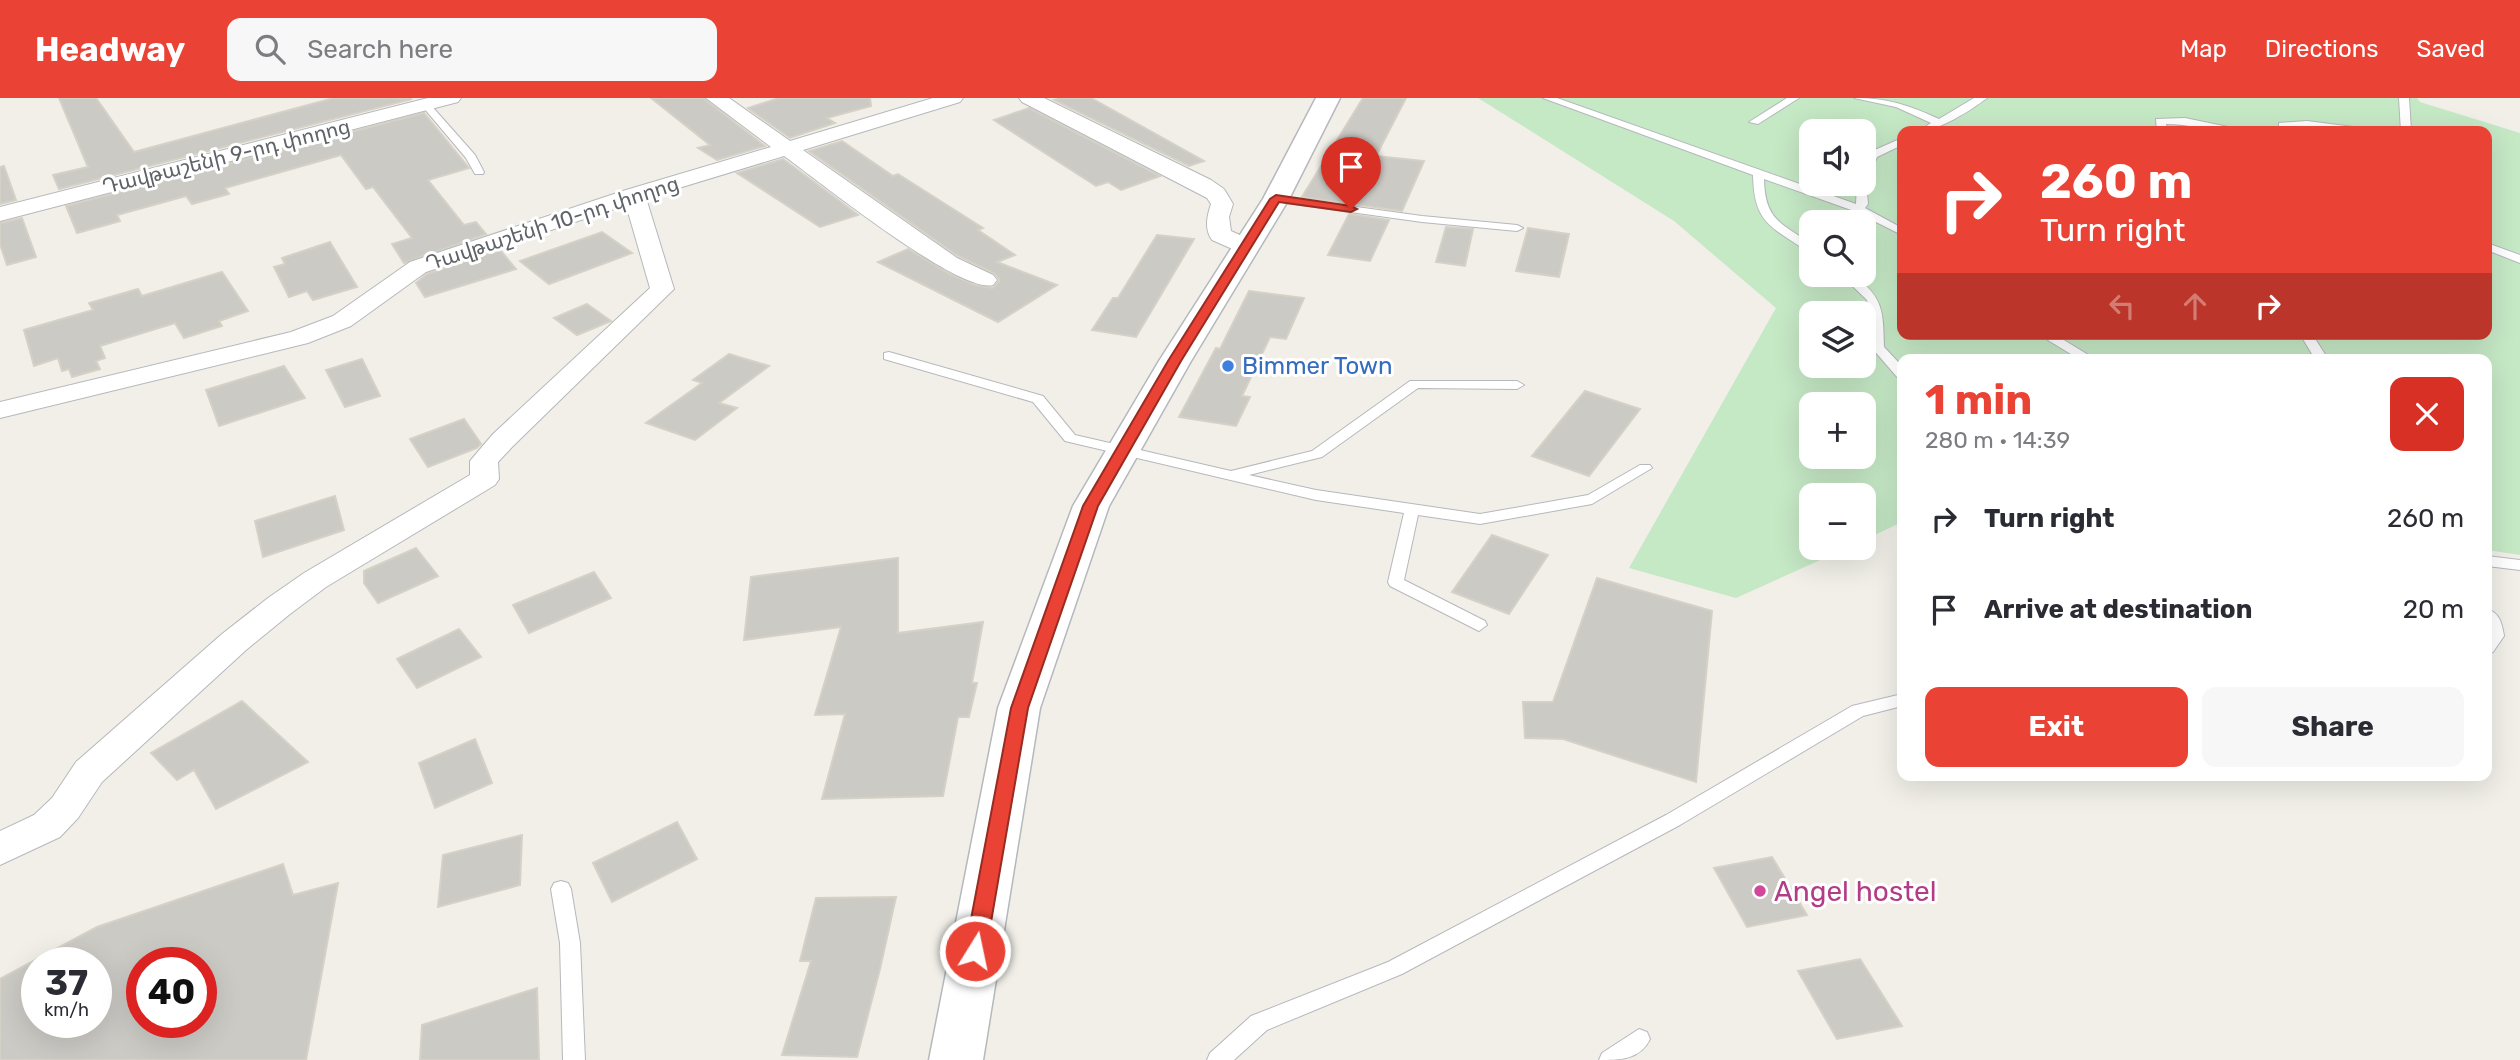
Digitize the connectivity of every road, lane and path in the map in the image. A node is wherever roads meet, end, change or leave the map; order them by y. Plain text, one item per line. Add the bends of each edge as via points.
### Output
1 (451, 98) edge
2 (716, 98) edge
3 (953, 98) edge
4 (1029, 98) edge
5 (1328, 98) edge
6 (1548, 98) edge
7 (1794, 98) edge
8 (1859, 98) edge
9 (1982, 98) edge
10 (2403, 98) edge
11 (426, 105) junction
12 (1754, 122) dead end
13 (1941, 124) junction
14 (1936, 126) edge
15 (2161, 126) edge
16 (2209, 126) edge
17 (2283, 126) edge
18 (2322, 126) edge
19 (2406, 126) edge
20 (1897, 143) edge
21 (784, 148) junction
22 (1876, 153) edge
23 (479, 172) dead end
24 (1758, 173) junction
25 (634, 195) junction
26 (1862, 196) edge
27 (1276, 199) junction
28 (1858, 209) junction
29 (0, 214) edge
30 (1517, 228) dead end
31 (1897, 228) edge
32 (1799, 241) edge
33 (1245, 246) junction
34 (2492, 248) edge
35 (2520, 259) edge
36 (985, 280) dead end
37 (1863, 287) edge
38 (2055, 340) edge
39 (2080, 354) edge
40 (889, 356) dead end
41 (1897, 369) edge
42 (1517, 385) dead end
43 (0, 410) edge
44 (1122, 452) junction
45 (1644, 468) dead end
46 (1230, 475) junction
47 (1412, 509) junction
48 (2492, 562) edge
49 (2518, 567) edge
50 (2492, 621) edge
51 (1479, 625) dead end
52 (2492, 641) edge
53 (1897, 701) edge
54 (0, 849) edge
55 (561, 889) dead end
56 (1639, 1039) dead end
57 (574, 1060) edge
58 (956, 1060) edge
59 (1218, 1060) edge
60 (1610, 1060) edge

1 - 11 street, Դավթաշենի 9-րդ փողոց
2 - 21 street
3 - 21 street, Դավթաշենի 10-րդ փողոց
4 - 33 street via 1216,194 1222,204 1220,235
5 - 27 street
6 - 24 lane
7 - 12 lane
8 - 13 lane via 1899,105
9 - 13 lane
10 - 19 lane
11 - 23 lane
11 - 29 street, Դավթաշենի 9-րդ փողոց
13 - 14 lane
15 - 16 lane via 2160,121
17 - 18 lane
20 - 22 lane
21 - 25 street, Դավթաշենի 10-րդ փողոց
21 - 36 street via 949,263
24 - 28 lane
24 - 32 lane via 1759,201 1770,220
25 - 43 street, Դավթաշենի 10-րդ փողոց via 418,267 342,321 299,338
25 - 54 street via 662,289 503,440 484,461 485,479 279,606 89,772 47,826
26 - 28 lane
27 - 30 lane
27 - 33 street
28 - 31 lane
33 - 44 street
34 - 35 lane
37 - 41 lane via 1878,304 1878,348
38 - 39 lane
40 - 44 lane via 1038,399 1070,438
42 - 46 lane via 1415,384 1317,454
44 - 46 lane
44 - 58 street via 1091,506 1019,708
45 - 47 lane via 1592,499 1479,519
46 - 47 lane via 1317,495
47 - 51 lane via 1396,582
48 - 49 lane
50 - 52 lane via 2496,636
53 - 59 lane via 1858,710 1673,820 1395,968 1259,1023
55 - 57 lane via 570,943
56 - 60 lane

